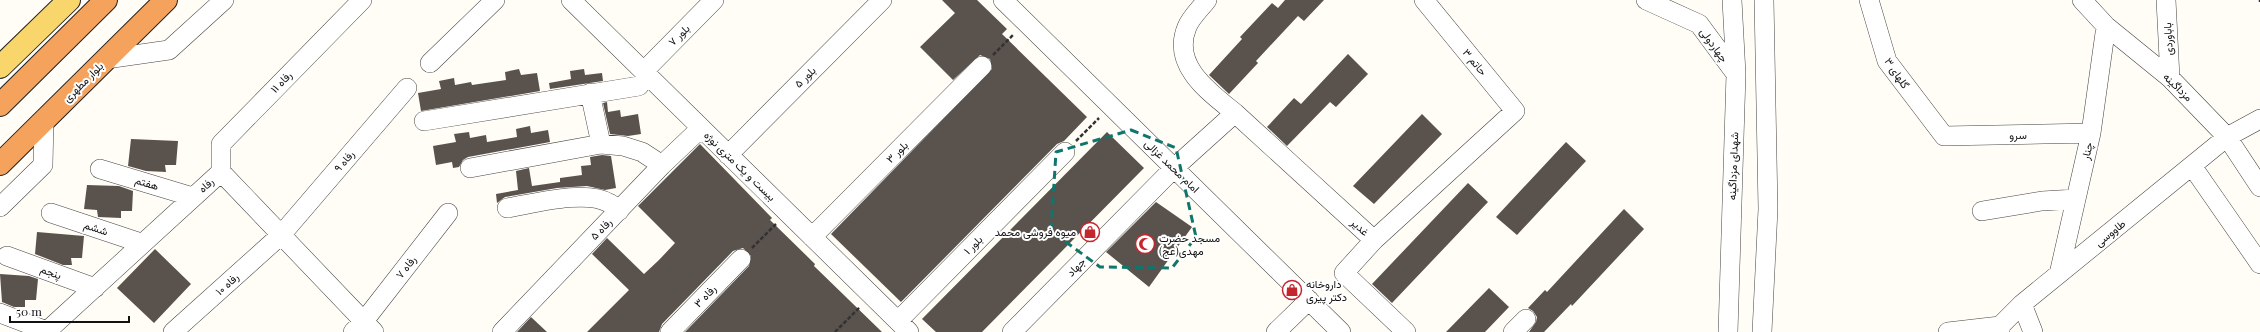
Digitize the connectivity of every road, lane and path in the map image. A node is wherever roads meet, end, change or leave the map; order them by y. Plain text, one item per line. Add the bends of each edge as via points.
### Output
1 (69, 0) edge
2 (106, 0) edge
3 (166, 0) edge
4 (224, 0) edge
5 (362, 0) edge
6 (495, 0) edge
7 (571, 0) edge
8 (714, 0) edge
9 (882, 0) edge
10 (1002, 0) edge
11 (1208, 0) edge
12 (1424, 0) edge
13 (1646, 0) edge
14 (1732, 0) edge
15 (1764, 0) edge
16 (1869, 0) edge
17 (2082, 0) edge
18 (2166, 0) edge
19 (1025, 22) junction
20 (2106, 26) junction
21 (106, 59) junction
22 (430, 63) dead end
23 (982, 66) joint
24 (0, 68) edge
25 (1736, 74) junction
26 (642, 78) junction
27 (2170, 78) junction
28 (407, 88) dead end
29 (590, 93) junction
30 (0, 105) edge
31 (1111, 106) junction
32 (1235, 113) junction
33 (2260, 119) edge
34 (44, 120) junction
35 (424, 121) dead end
36 (1504, 124) joint
37 (701, 128) junction
38 (2091, 133) junction
39 (1944, 136) joint
40 (2227, 137) junction
41 (601, 144) junction
42 (1066, 152) joint
43 (728, 155) junction
44 (0, 164) edge
45 (662, 165) junction
46 (2192, 166) junction
47 (470, 168) dead end
48 (1174, 168) junction
49 (100, 169) dead end
50 (221, 172) junction
51 (2260, 187) edge
52 (193, 197) junction
53 (2076, 200) junction
54 (0, 206) edge
55 (507, 208) dead end
56 (1982, 210) dead end
57 (619, 211) junction
58 (51, 213) dead end
59 (448, 213) dead end
60 (787, 213) junction
61 (281, 235) junction
62 (812, 237) junction
63 (1374, 240) junction
64 (141, 243) junction
65 (7, 256) dead end
66 (741, 259) joint
67 (2260, 264) edge
68 (2059, 274) junction
69 (95, 288) junction
70 (872, 296) junction
71 (1309, 300) junction
72 (2022, 304) junction
73 (0, 313) edge
74 (903, 326) edge
75 (364, 328) edge
76 (1998, 330) edge
77 (46, 332) edge
78 (173, 332) edge
79 (502, 332) edge
80 (670, 332) edge
81 (835, 332) edge
82 (1012, 332) edge
83 (1276, 332) edge
84 (1342, 332) edge
85 (1406, 332) edge
86 (1728, 332) edge
87 (1762, 332) edge
88 (1948, 332) edge
89 (2033, 332) edge

1 - 24 main road
2 - 30 highway
3 - 21 highway, بلوار مطهری
4 - 21 street via 169,50
5 - 50 street, رفاه ۱۱ via 221,144
6 - 22 street
7 - 26 street, بیست و یک متری نوژه
8 - 26 street, بلور ۷
9 - 43 street, بلور ۵
10 - 19 street, امام محمد غزالی
11 - 32 street, غدیر via 1187,26 1183,50 1192,73 1204,88
12 - 36 street, حاتم ۳ via 1515,111
13 - 25 street, چهاردولی via 1699,24
14 - 25 street, شهدای مزداگینه
15 - 87 street via 1768,210
16 - 39 street, گلهای ۳ via 1887,61
17 - 20 street, مزداگینه
18 - 27 street, باباوردی
19 - 23 path
19 - 31 street, امام محمد غزالی
20 - 27 street, مزداگینه
20 - 38 street, چنار
21 - 34 highway, بلوار مطهری
23 - 62 street, بلور ۳
25 - 86 street, شهدای مزداگینه
26 - 29 street
26 - 37 street, بیست و یک متری نوژه
27 - 40 street, مزداگینه
28 - 61 street, رفاه ۹
29 - 35 street
29 - 41 street
31 - 42 path
31 - 48 street, امام محمد غزالی
32 - 48 street
32 - 63 street, غدیر
33 - 40 street, طاووسی
34 - 44 highway, بلوار مطهری
34 - 54 street via 44,165
36 - 63 street, غدیر
37 - 43 street, بیست و یک متری نوژه
37 - 45 street, رفاه ۵
38 - 39 street, سرو
38 - 53 street, چنار
40 - 46 street, طاووسی
40 - 51 street, مزداگینه
41 - 45 street via 623,146 642,152
41 - 47 street
42 - 74 street, بلور ۱
43 - 60 street, بیست و یک متری نوژه
45 - 57 street, رفاه ۵
46 - 67 street
46 - 68 street, طاووسی
48 - 71 street, امام محمد غزالی
48 - 82 street, جهاد
49 - 52 street, هفتم
50 - 52 street, رفاه
50 - 61 street, رفاه
52 - 64 street, رفاه
53 - 56 street via 2042,200
53 - 68 street, چنار
55 - 57 street via 572,198 593,198 609,202
57 - 79 street, رفاه ۵
58 - 64 street, ششم
59 - 75 street, رفاه ۷
60 - 62 street, بیست و یک متری نوژه
60 - 66 path
61 - 75 street, رفاه
61 - 78 street, رفاه ۱۰
62 - 70 street, بیست و یک متری نوژه
63 - 85 street via 1344,273
64 - 69 street, رفاه
65 - 69 street, پنجم
66 - 80 street, رفاه ۳
68 - 72 street, طاووسی
69 - 77 street, رفاه
70 - 74 street, بیست و یک متری نوژه
70 - 81 path
71 - 83 street
71 - 84 street, امام محمد غزالی
72 - 76 street, طاووسی
72 - 89 street
73 - 77 street
76 - 88 street

